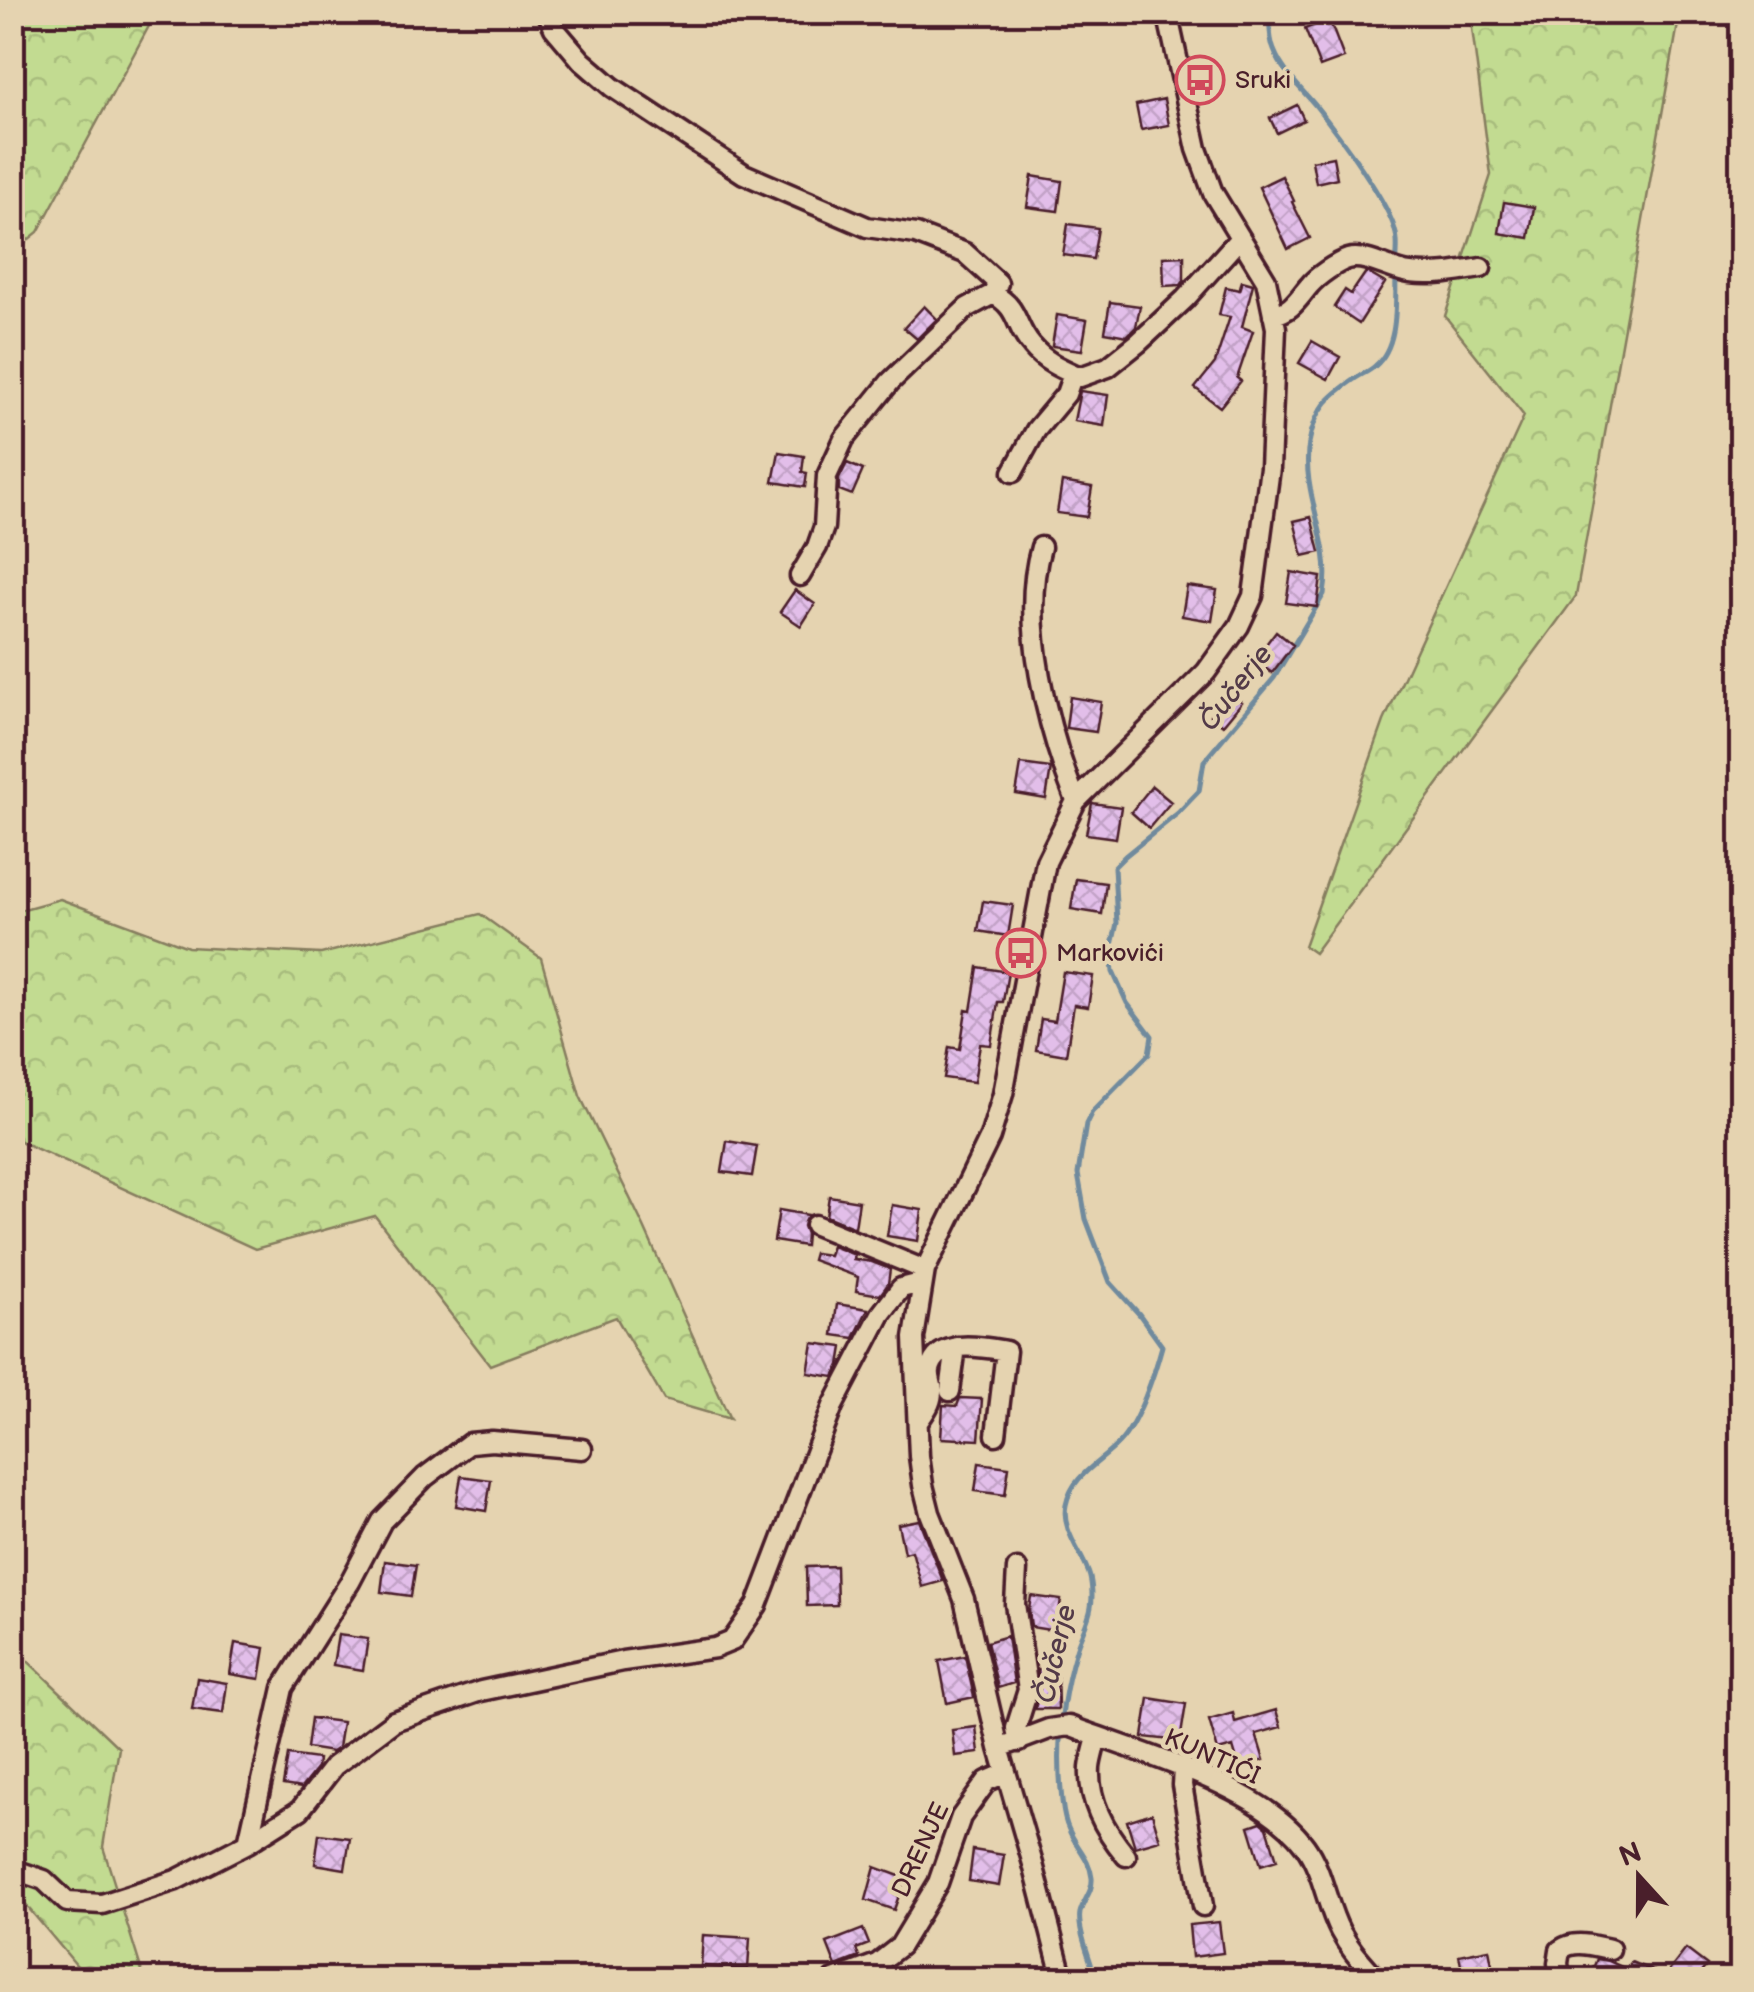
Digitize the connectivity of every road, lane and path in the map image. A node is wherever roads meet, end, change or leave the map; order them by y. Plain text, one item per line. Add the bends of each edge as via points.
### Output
1 (547, 12) edge
2 (1170, 16) edge
3 (1240, 238) junction
4 (1481, 268) dead end
5 (994, 294) junction
6 (1274, 315) junction
7 (1073, 374) junction
8 (1014, 472) dead end
9 (1041, 547) dead end
10 (800, 576) dead end
11 (1076, 802) junction
12 (815, 1225) dead end
13 (923, 1277) junction
14 (956, 1347) junction
15 (950, 1391) dead end
16 (918, 1422) junction
17 (996, 1434) dead end
18 (582, 1449) dead end
19 (1017, 1569) dead end
20 (1097, 1736) junction
21 (1019, 1742) junction
22 (998, 1748) junction
23 (1183, 1769) junction
24 (1006, 1773) junction
25 (248, 1844) junction
26 (1126, 1856) dead end
27 (12, 1869) edge
28 (1203, 1906) dead end
29 (1610, 1949) dead end
30 (834, 1980) edge
31 (1064, 1980) edge
32 (1378, 1980) edge
33 (1560, 1980) edge

1 - 5 street via 582,61 612,87 744,174 867,227 916,234 965,253 998,283
2 - 3 street via 1197,150 1212,193
3 - 6 street via 1266,280
3 - 7 street via 1138,343 1108,367
4 - 6 street via 1420,274 1349,259 1311,284 1292,308
5 - 7 street via 1007,301 1031,346
5 - 10 street via 966,308 890,382 844,439 828,476 824,528
6 - 11 street via 1270,468 1253,596 1206,672
7 - 8 street
9 - 11 street via 1035,638 1049,718
11 - 13 street via 1046,862 1004,1094
12 - 13 street
13 - 16 street via 914,1338
13 - 25 street via 901,1288 881,1314 833,1406 757,1606 732,1641 481,1690 394,1721 334,1766 300,1810
14 - 15 street
14 - 16 street via 930,1370 933,1400
14 - 17 street via 1006,1352
16 - 22 street via 930,1513 964,1598
18 - 25 street via 470,1443 382,1520 283,1688
19 - 21 street via 1016,1616 1028,1690 1016,1728
20 - 21 street, KUNTIĆI via 1069,1726
20 - 23 street, KUNTIĆI
20 - 26 street via 1093,1792 1110,1836
21 - 22 street, KUNTIĆI
22 - 24 street
23 - 28 street
23 - 32 street, KUNTIĆI via 1246,1795 1284,1823 1306,1848 1339,1930
24 - 30 street, DRENJE via 986,1782 961,1817 938,1882 900,1946 877,1964
24 - 31 street
25 - 27 street via 176,1880 102,1904 67,1902 44,1880
29 - 33 street via 1567,1945 1560,1950

